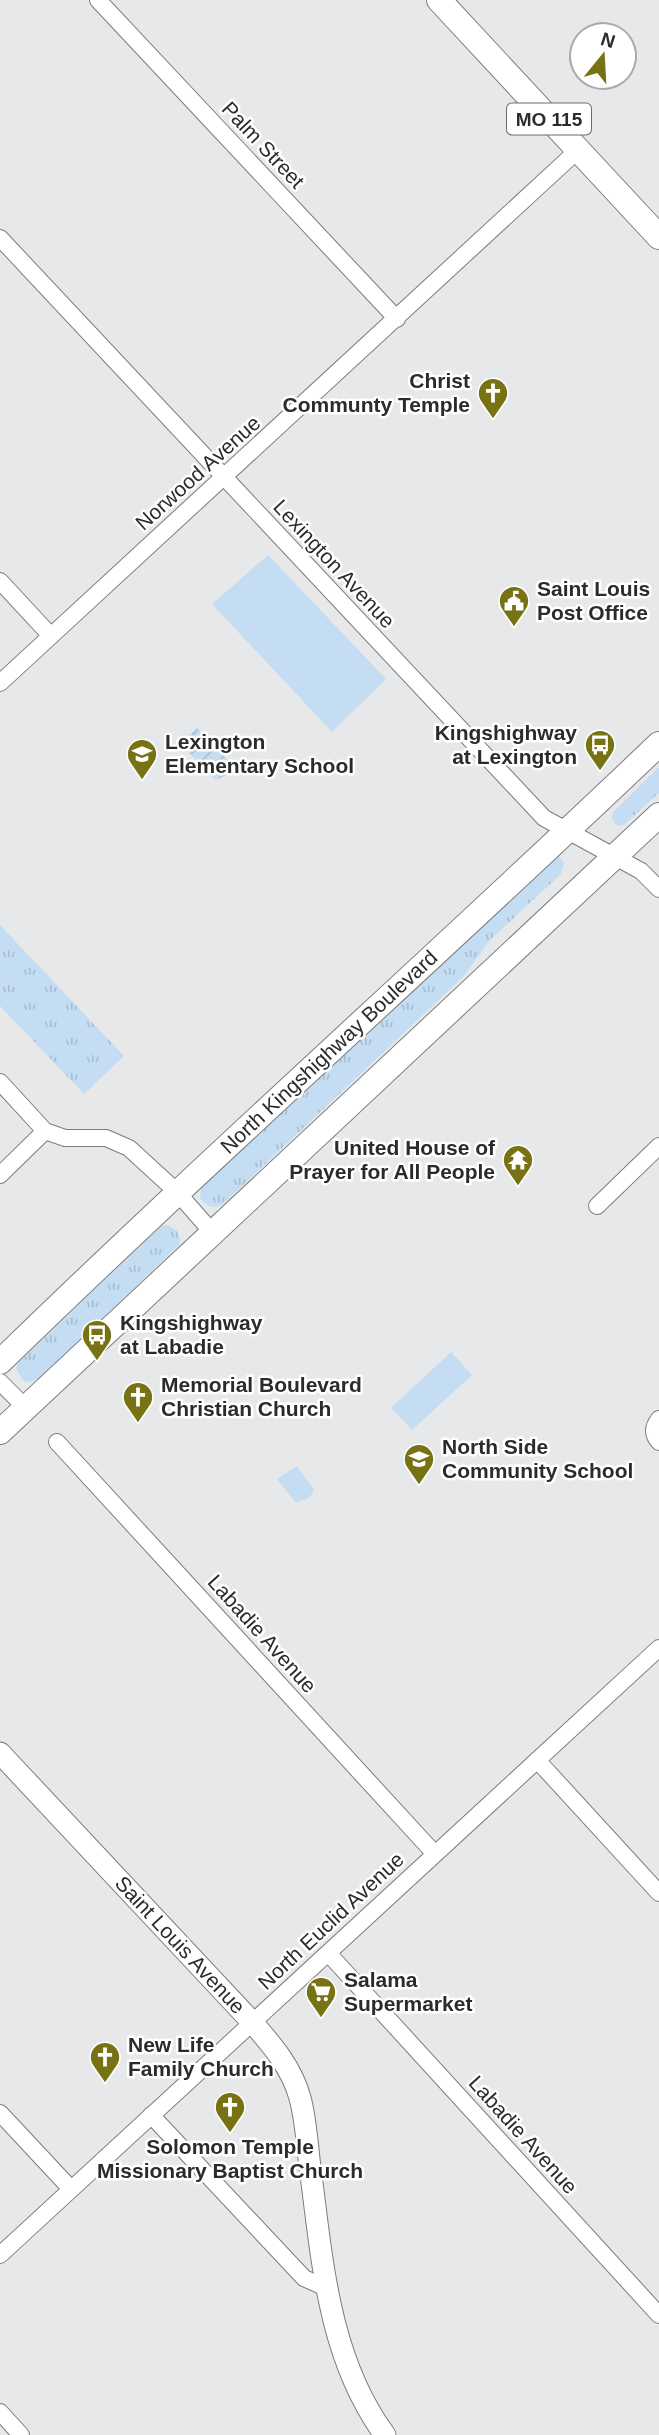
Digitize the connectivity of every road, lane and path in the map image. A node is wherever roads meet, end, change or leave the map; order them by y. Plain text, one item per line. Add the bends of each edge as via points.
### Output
1 (98, 0) edge
2 (439, 0) edge
3 (578, 150) junction
4 (659, 237) edge
5 (0, 239) edge
6 (397, 318) junction
7 (224, 477) junction
8 (0, 581) edge
9 (51, 636) junction
10 (0, 683) edge
11 (659, 744) edge
12 (659, 814) edge
13 (568, 831) junction
14 (615, 856) junction
15 (659, 889) edge
16 (0, 1082) edge
17 (45, 1131) junction
18 (659, 1146) edge
19 (0, 1175) edge
20 (177, 1192) junction
21 (597, 1206) dead end
22 (212, 1232) junction
23 (0, 1362) edge
24 (0, 1382) edge
25 (26, 1408) junction
26 (0, 1432) edge
27 (57, 1442) dead end
28 (659, 1647) edge
29 (0, 1753) edge
30 (537, 1760) junction
31 (435, 1854) junction
32 (659, 1893) edge
33 (328, 1953) junction
34 (253, 2022) junction
35 (0, 2113) edge
36 (151, 2115) junction
37 (71, 2189) junction
38 (0, 2255) edge
39 (326, 2288) junction
40 (659, 2315) edge
41 (0, 2412) edge
42 (21, 2435) edge
43 (385, 2435) edge

1 - 6 street, Palm Street
2 - 3 main road, MO 115
3 - 4 main road, MO 115
3 - 6 street, Norwood Avenue
5 - 7 street, Lexington Avenue
6 - 7 street, Norwood Avenue
7 - 9 street, Norwood Avenue
7 - 13 street, Lexington Avenue via 544,818
8 - 9 street
9 - 10 street, Norwood Avenue
11 - 13 main road, North Kingshighway Boulevard
12 - 14 main road
13 - 14 street, Lexington Avenue
13 - 20 main road, North Kingshighway Boulevard
14 - 15 street, Lexington Avenue via 641,870
14 - 22 main road
16 - 17 street
17 - 19 street
17 - 20 street via 65,1138 106,1138 130,1148
18 - 21 street
20 - 22 street
20 - 23 main road, North Kingshighway Boulevard
22 - 25 main road
24 - 25 street
25 - 26 main road
27 - 31 street, Labadie Avenue
28 - 30 street, North Euclid Avenue
29 - 34 street, Saint Louis Avenue
30 - 31 street, North Euclid Avenue
30 - 32 street
31 - 33 street, North Euclid Avenue
33 - 34 street, North Euclid Avenue
33 - 40 street, Labadie Avenue
34 - 36 street, North Euclid Avenue
34 - 39 street, Saint Louis Avenue via 282,2058 300,2099
35 - 37 street
36 - 37 street, North Euclid Avenue
36 - 39 street via 304,2278
37 - 38 street, North Euclid Avenue
39 - 43 street, Saint Louis Avenue via 351,2374
41 - 42 street

